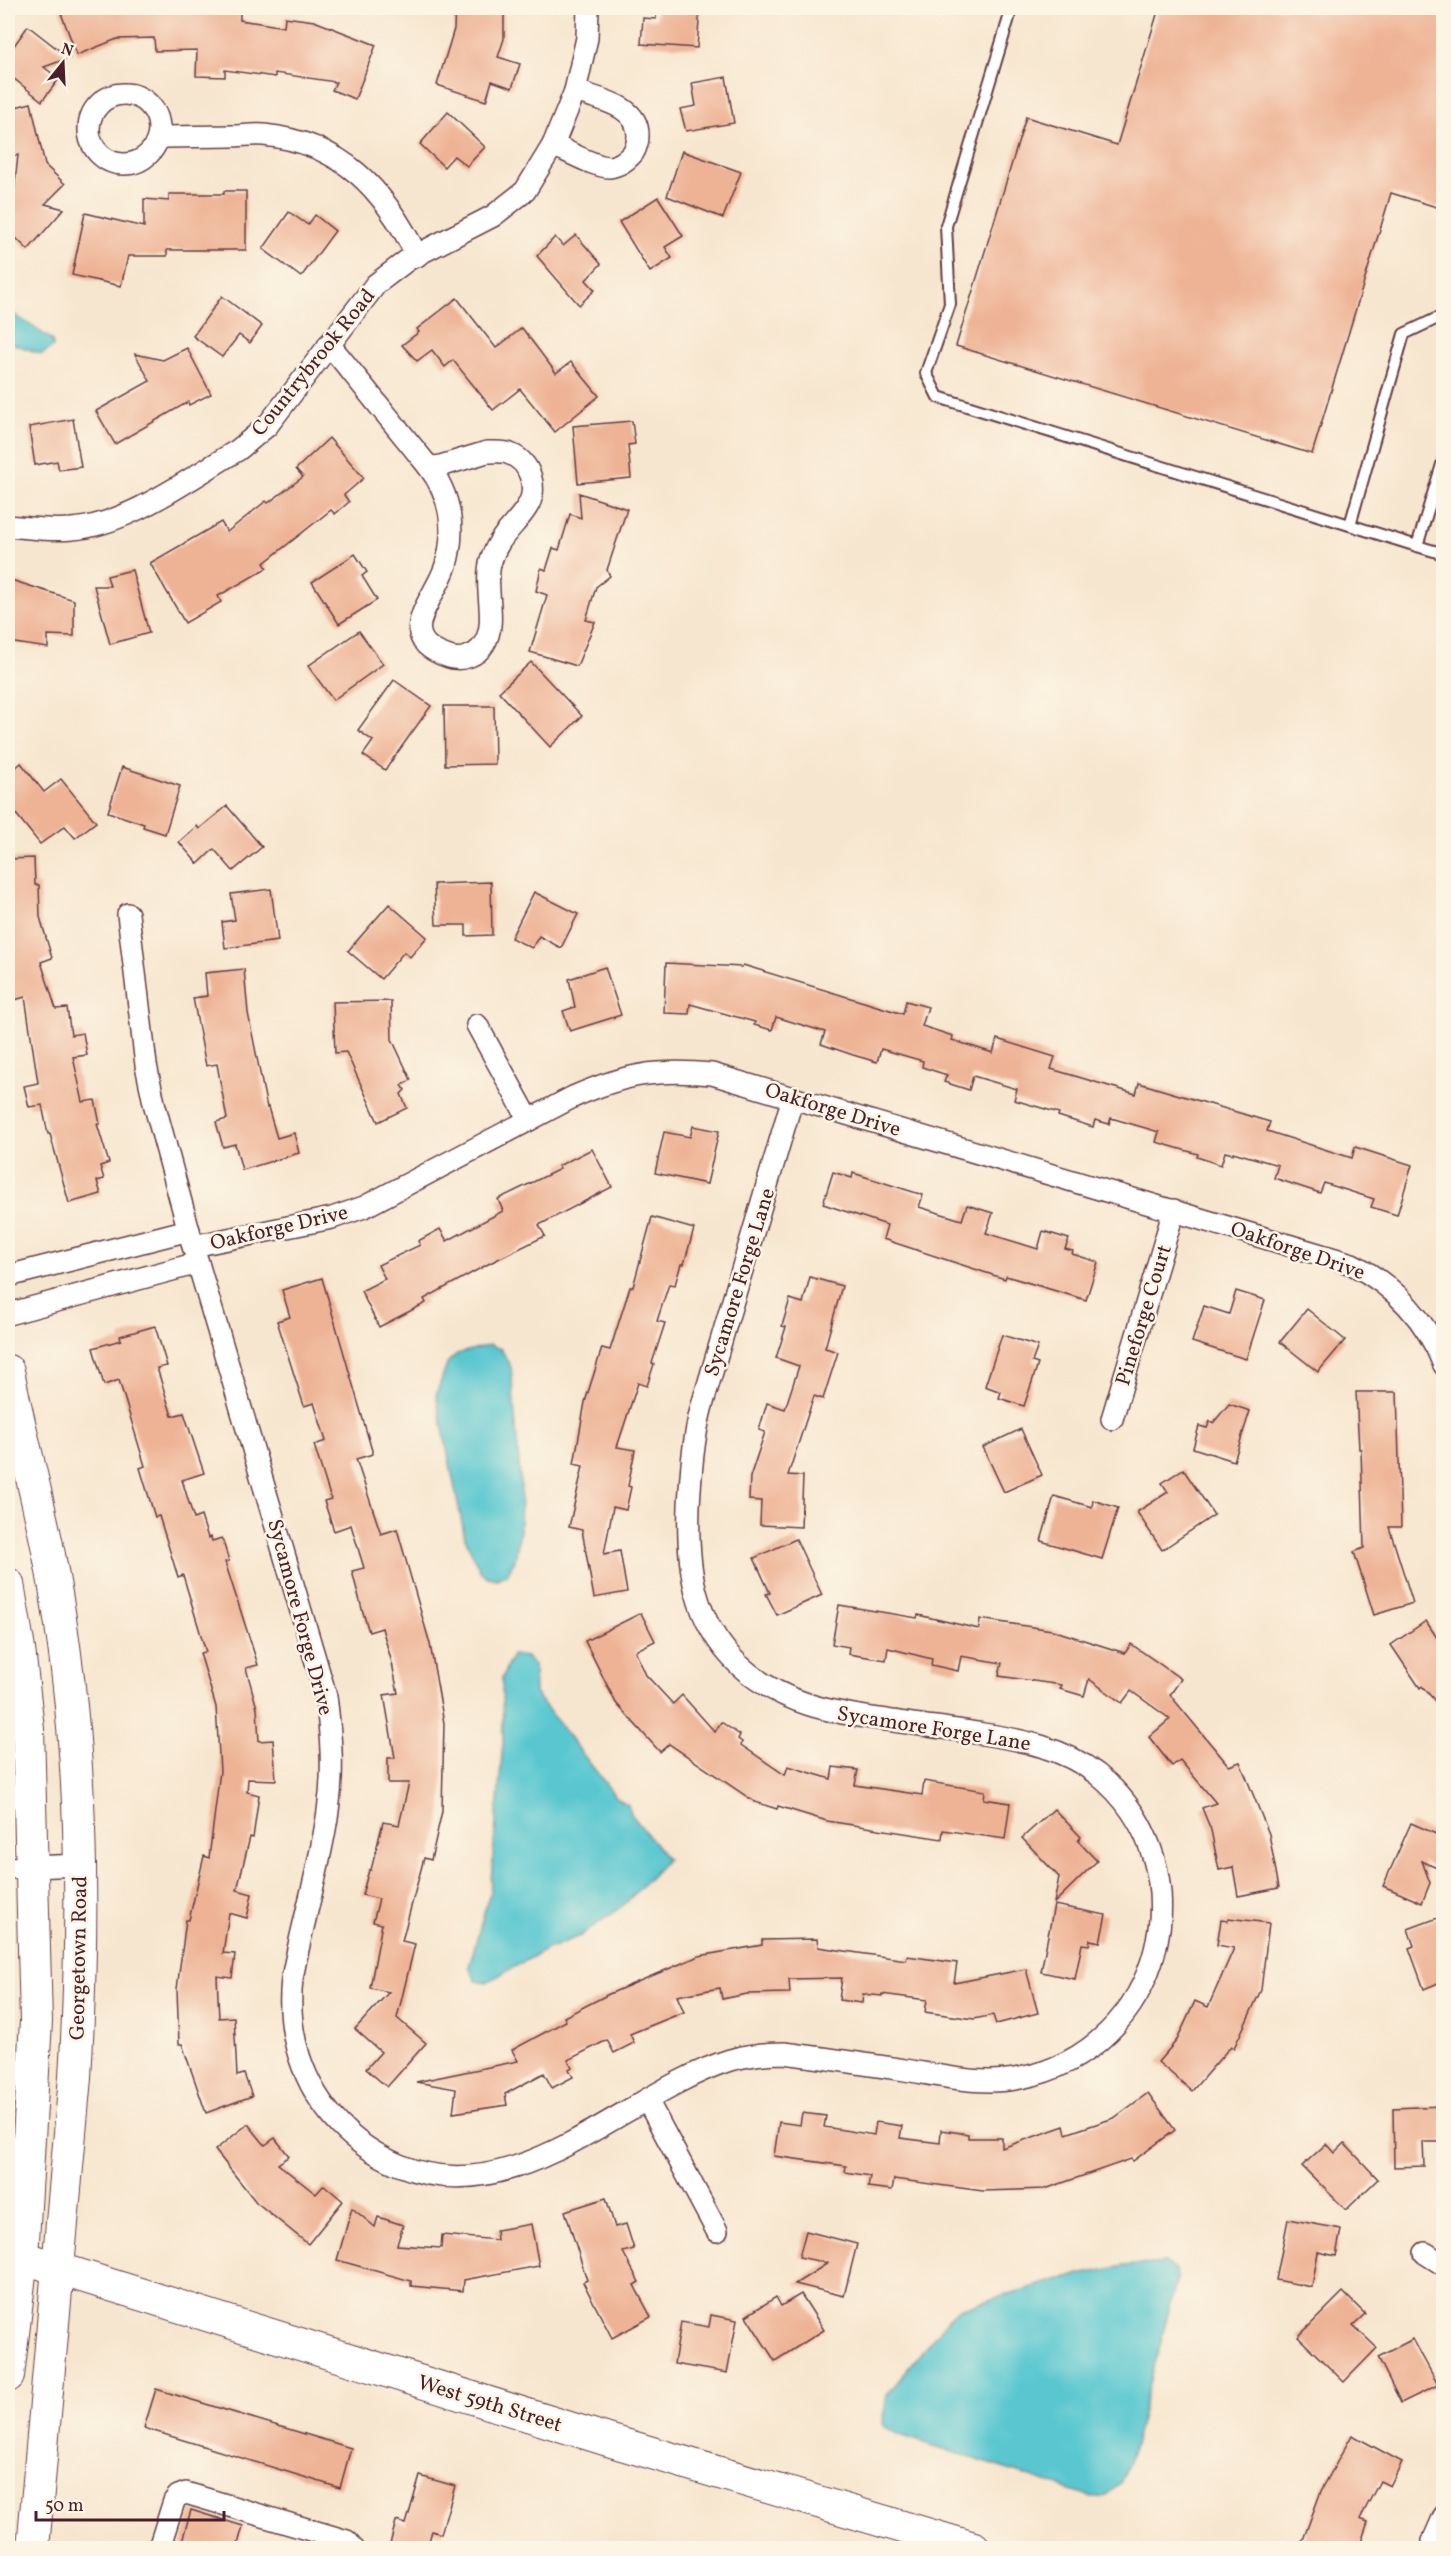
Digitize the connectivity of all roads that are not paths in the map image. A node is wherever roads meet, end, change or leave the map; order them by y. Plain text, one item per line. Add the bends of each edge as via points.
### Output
1 (588, 8) edge
2 (1012, 8) edge
3 (575, 91) junction
4 (159, 137) dead end
5 (553, 145) junction
6 (417, 256) junction
7 (1443, 315) edge
8 (329, 344) junction
9 (1443, 458) edge
10 (428, 466) junction
11 (1350, 525) junction
12 (8, 526) edge
13 (1417, 546) junction
14 (1443, 554) edge
15 (128, 915) dead end
16 (477, 1025) dead end
17 (794, 1097) junction
18 (529, 1120) junction
19 (1174, 1210) junction
20 (194, 1246) junction
21 (8, 1276) edge
22 (8, 1314) edge
23 (1443, 1365) edge
24 (8, 1371) edge
25 (1112, 1419) dead end
26 (8, 1584) edge
27 (80, 1865) junction
28 (20, 1868) edge
29 (647, 2100) junction
30 (717, 2231) dead end
31 (1425, 2253) dead end
32 (15, 2255) edge
33 (1443, 2265) edge
34 (60, 2268) junction
35 (8, 2376) edge
36 (1443, 2516) edge
37 (929, 2542) edge
38 (1430, 2546) edge
39 (33, 2548) edge
40 (159, 2548) edge
41 (353, 2548) edge
42 (974, 2548) edge

1 - 3 street, Countrybrook Road
2 - 11 lane via 946,226 950,304 926,373 938,397
3 - 5 street, Countrybrook Road
3 - 5 street via 625,110 637,126 637,144 628,158 611,167
4 - 6 street via 262,135 309,145 341,161 370,183
5 - 6 street, Countrybrook Road via 531,183 510,204 472,229
6 - 8 street, Countrybrook Road via 370,290
7 - 11 lane via 1404,334
8 - 10 street
8 - 12 street, Countrybrook Road via 256,436 128,514 73,529
9 - 13 lane
10 - 10 street via 437,467 487,452 509,453 522,462 532,478 530,502 505,533 491,562 487,591 489,637 475,654 460,659 429,649 421,636 421,614 443,574 451,532 445,493
11 - 13 lane
13 - 14 lane
15 - 20 street, Sycamore Forge Drive via 150,1088
16 - 18 street
17 - 18 street, Oakforge Drive via 712,1074 652,1072 594,1086
17 - 19 street, Oakforge Drive
17 - 29 street, Sycamore Forge Lane via 694,1444 688,1550 705,1619 740,1666 800,1704 834,1713 1018,1739 1041,1745 1088,1768 1115,1791 1152,1851 1160,1885 1159,1933 1147,1978 1122,2017 1088,2049 1047,2072 1012,2080 966,2080 762,2053 719,2064
18 - 20 street, Oakforge Drive via 364,1207 332,1218
19 - 23 street, Oakforge Drive via 1330,1257 1373,1275 1392,1289 1423,1323
19 - 25 street, Pineforge Court
20 - 21 street, Oakforge Drive
20 - 22 street
20 - 29 street, Sycamore Forge Drive via 326,1696 332,1753 328,1811 290,2002 296,2048 307,2079 325,2109 367,2149 409,2169 442,2176 477,2176 522,2166
24 - 27 main road, Georgetown Road via 52,1571 63,1644 77,1761
26 - 28 main road, Georgetown Road via 28,1729
27 - 28 street
27 - 34 main road, Georgetown Road via 79,2010
28 - 32 main road, Georgetown Road via 36,2020
29 - 30 street
31 - 33 street
32 - 34 main road, West 59th Street
32 - 35 main road, Georgetown Road
34 - 37 main road, West 59th Street
34 - 39 main road, Georgetown Road
36 - 38 street
37 - 42 main road, West 59th Street
40 - 41 street via 174,2501 186,2493 347,2541

